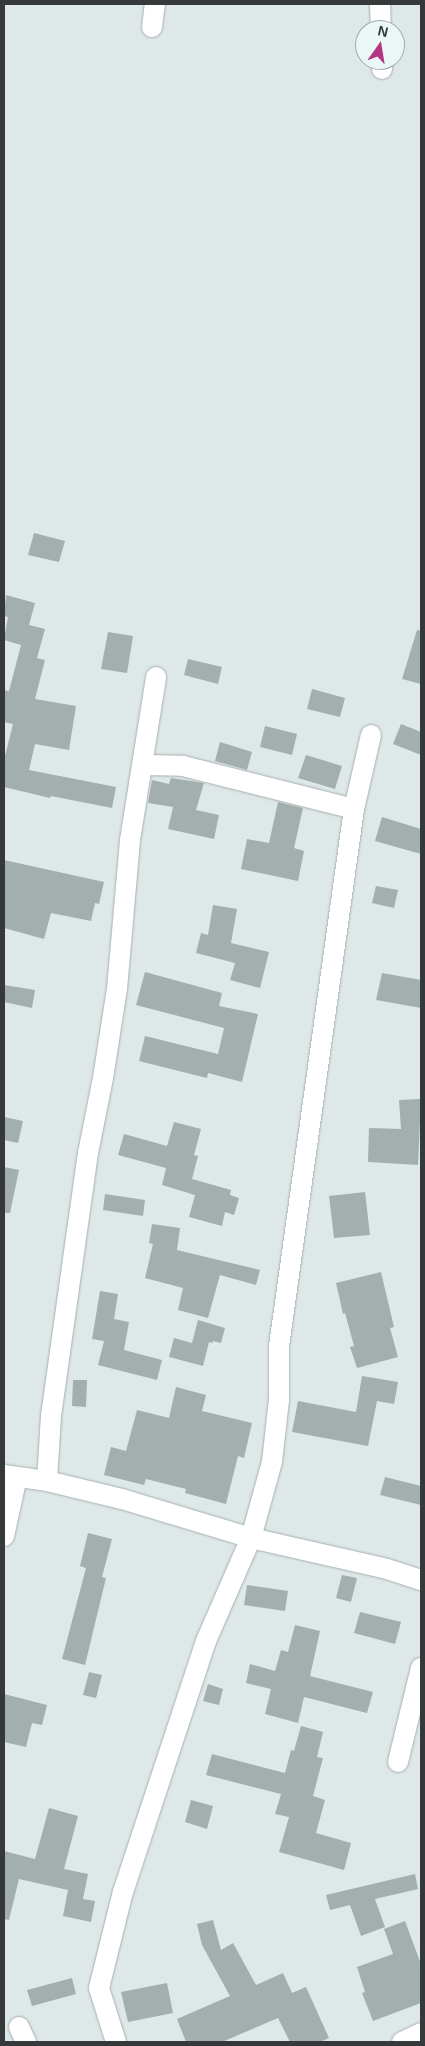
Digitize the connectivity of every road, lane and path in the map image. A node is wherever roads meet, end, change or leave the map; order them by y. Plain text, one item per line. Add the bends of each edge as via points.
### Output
1 (155, 4) edge
2 (380, 4) edge
3 (381, 20) edge
4 (152, 28) dead end
5 (156, 677) dead end
6 (371, 735) dead end
7 (144, 765) junction
8 (354, 809) junction
9 (10, 1476) edge
10 (47, 1481) junction
11 (4, 1536) edge
12 (251, 1538) junction
13 (421, 1580) edge
14 (421, 1668) edge
15 (398, 1762) dead end
16 (421, 2033) edge
17 (116, 2042) edge
18 (402, 2042) edge

1 - 4 street
2 - 3 street
5 - 7 street
6 - 8 street
7 - 8 street via 183,766
7 - 10 street via 130,840 117,989 88,1153 51,1416
8 - 12 street via 279,1346 279,1400 272,1462
9 - 10 street
9 - 11 street
10 - 12 street via 122,1499
12 - 13 street via 387,1569
12 - 17 street via 200,1657 122,1892 99,1988
14 - 15 street
16 - 18 street

